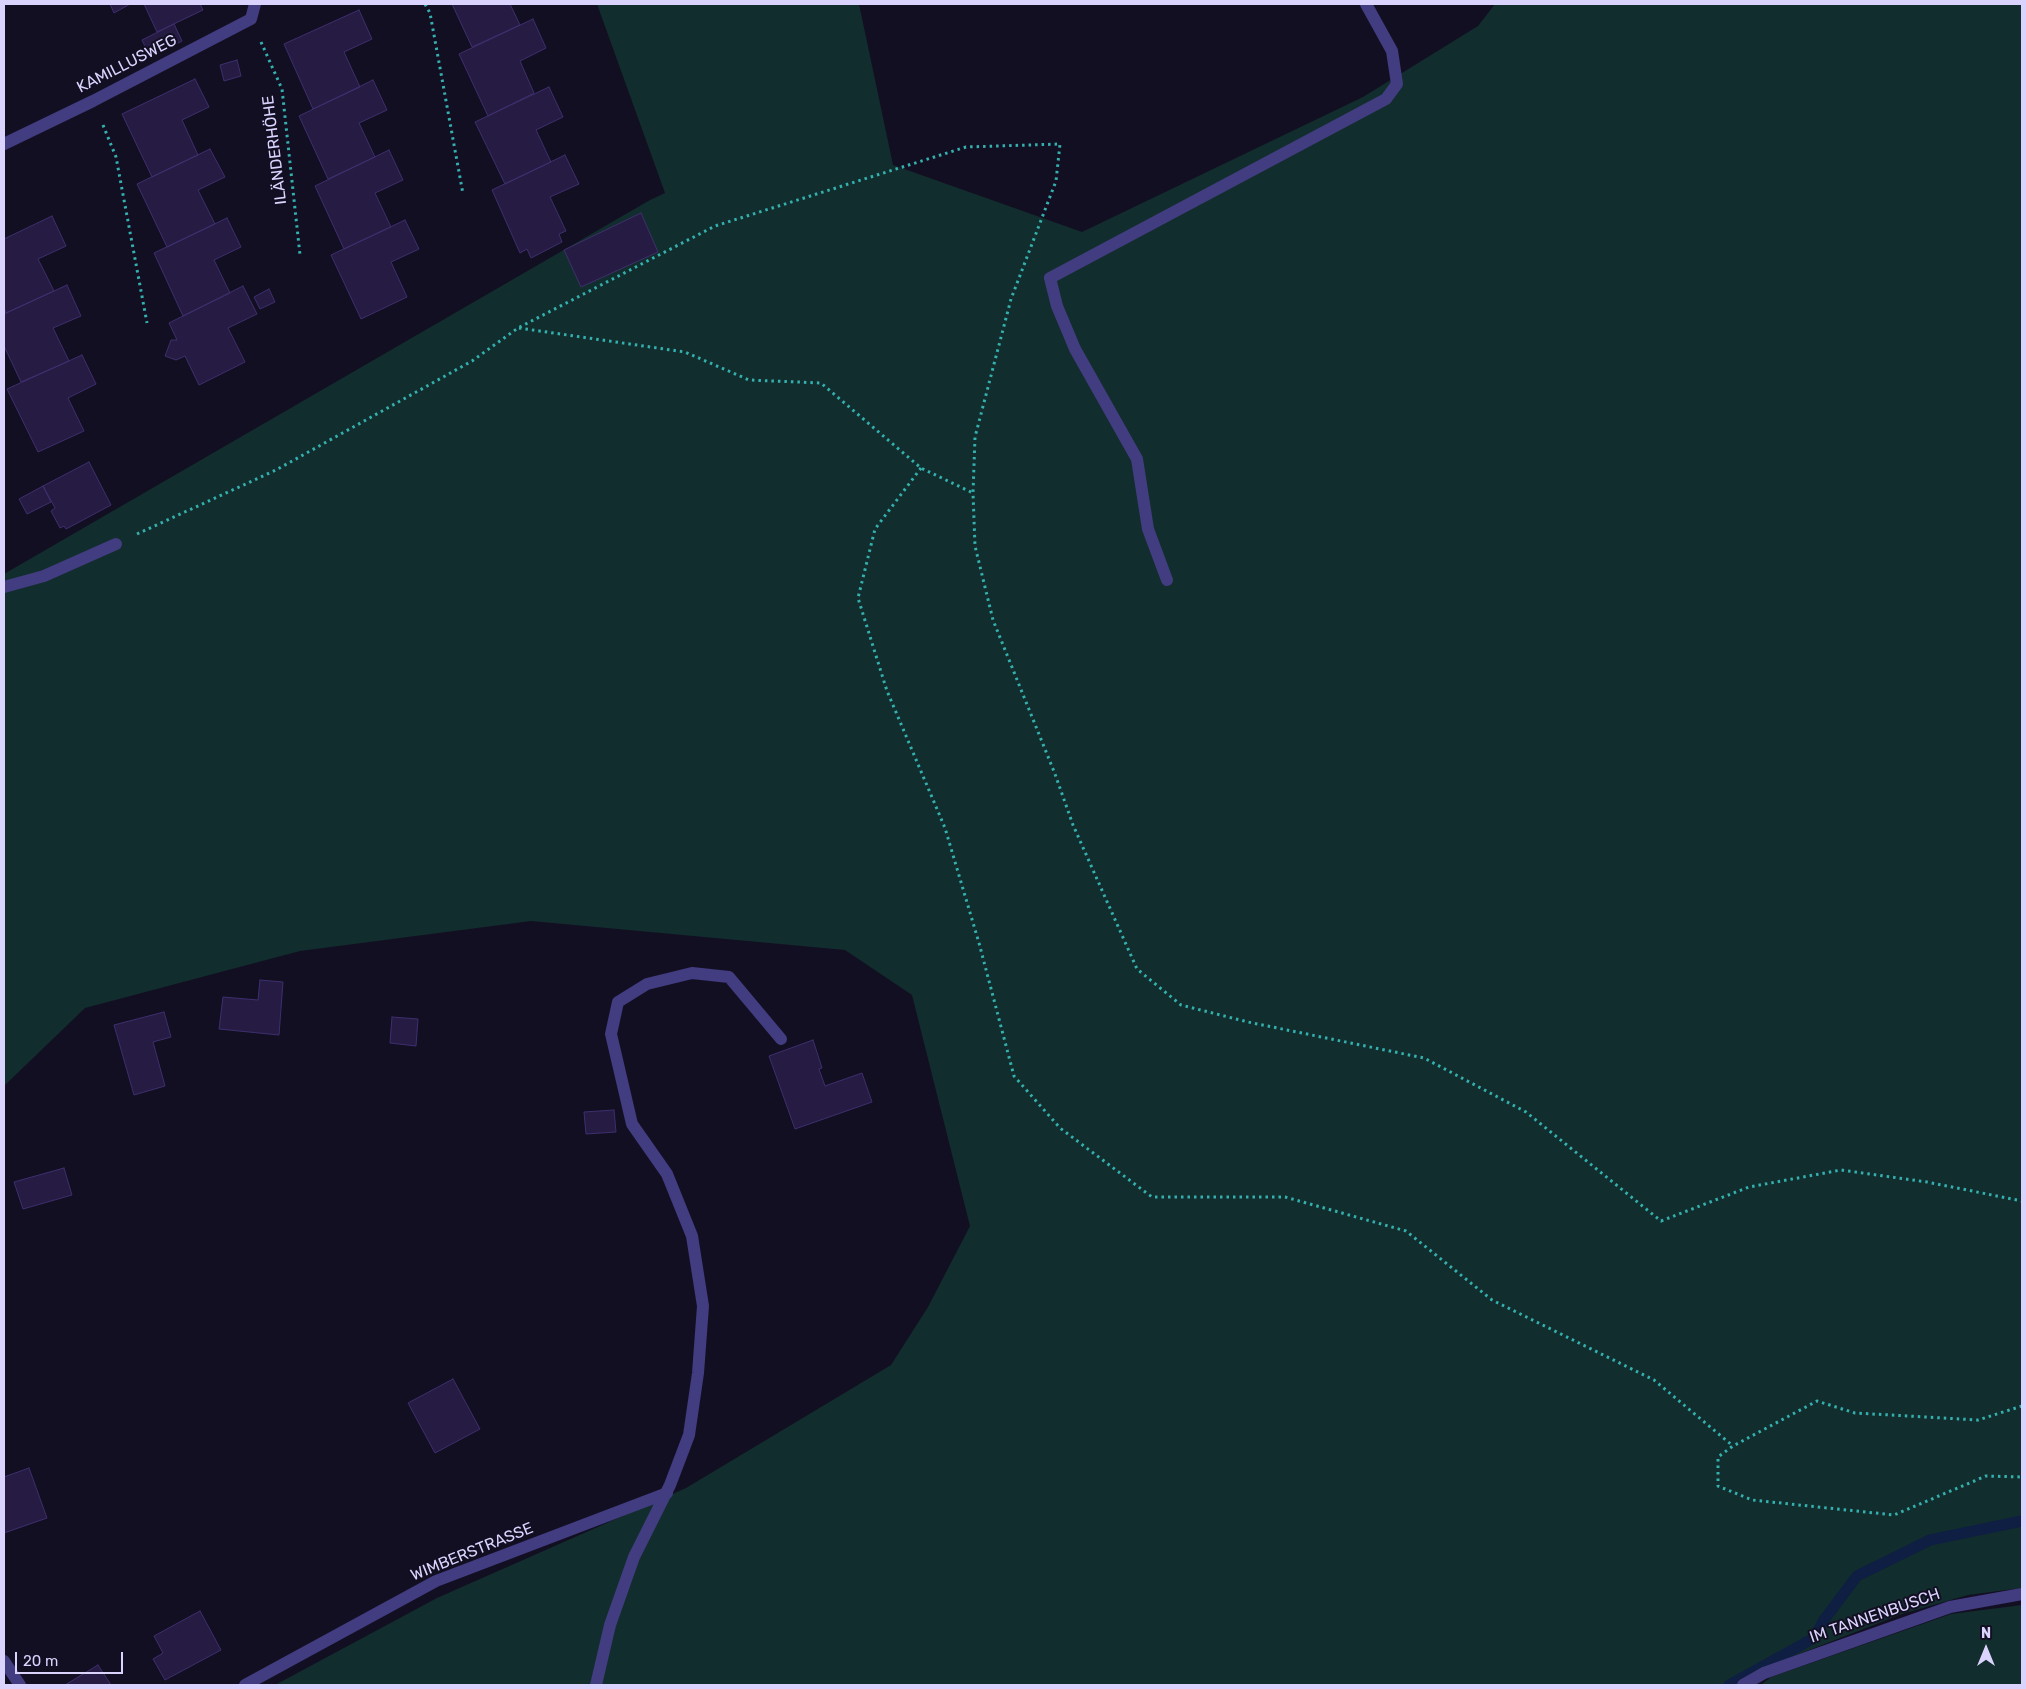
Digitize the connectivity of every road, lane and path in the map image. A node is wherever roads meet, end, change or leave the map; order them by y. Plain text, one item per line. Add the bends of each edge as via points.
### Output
1 (255, 4) edge
2 (425, 4) edge
3 (1366, 4) edge
4 (251, 18) junction
5 (93, 101) junction
6 (4, 144) edge
7 (463, 194) dead end
8 (300, 254) dead end
9 (147, 323) dead end
10 (518, 328) junction
11 (921, 468) junction
12 (973, 494) junction
13 (116, 544) joint
14 (1167, 580) dead end
15 (4, 587) edge
16 (781, 1039) dead end
17 (2022, 1201) edge
18 (2022, 1406) edge
19 (1733, 1446) junction
20 (2022, 1478) edge
21 (666, 1493) junction
22 (2022, 1594) edge
23 (4, 1661) edge
24 (20, 1685) edge
25 (245, 1685) edge
26 (596, 1685) edge
27 (1743, 1685) edge

1 - 4 street
2 - 7 path via 430,13
3 - 14 street via 1392,51 1397,84 1386,99 1050,278 1076,349 1137,459 1148,529
4 - 5 street, KAMILLUSWEG
4 - 8 path, ILÄNDERHÖHE via 282,89
5 - 6 street, KAMILLUSWEG
5 - 9 path via 116,157
10 - 11 path via 685,352 749,380 821,383
10 - 12 path via 715,226 966,147 1060,144 1056,182 1011,299 975,437
10 - 13 path via 472,361 276,470
11 - 12 path
11 - 19 path via 875,529 858,598 887,690 945,828 1014,1076 1060,1128 1152,1197 1285,1197 1406,1231 1492,1300 1654,1380
12 - 17 path via 975,546 993,620 1073,825 1137,969 1181,1005 1424,1058 1526,1112 1661,1220 1749,1187 1841,1170 1927,1182
13 - 15 street via 44,576
16 - 21 street via 729,977 692,973 647,984 618,1002 611,1034 632,1124 667,1174 692,1236 702,1306 698,1373 689,1435
18 - 19 path via 1978,1420 1855,1413 1817,1401
19 - 20 path via 1718,1457 1718,1486 1752,1500 1800,1506 1894,1515 1986,1476
21 - 25 street, WIMBERSTRASSE via 436,1581
21 - 26 street via 634,1556 610,1625
22 - 27 street, IM TANNENBUSCH via 1950,1607 1770,1670
23 - 24 street

